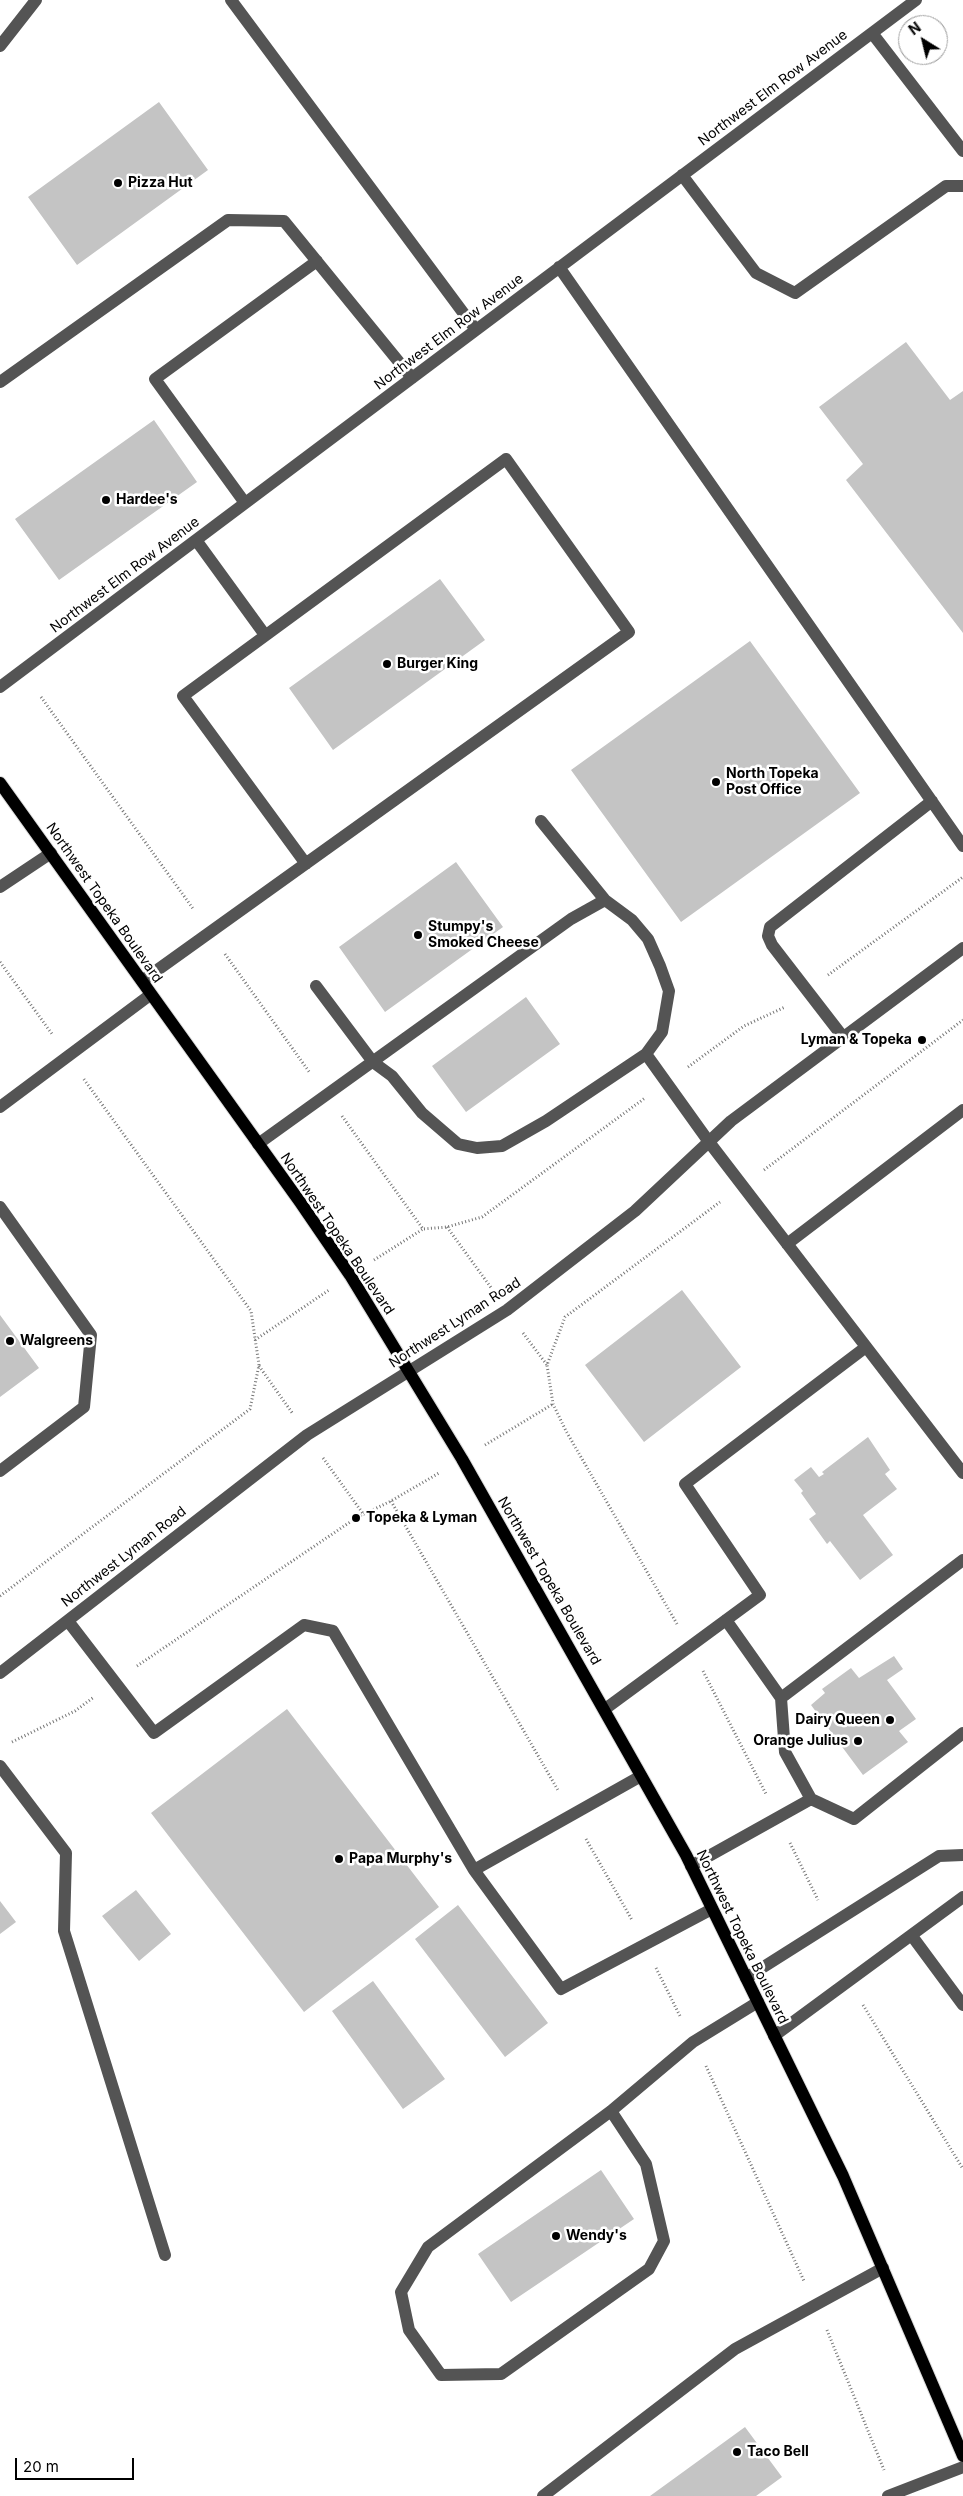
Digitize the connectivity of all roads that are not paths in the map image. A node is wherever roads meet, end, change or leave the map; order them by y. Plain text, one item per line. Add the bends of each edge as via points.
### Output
1 (36, 0) edge
2 (231, 0) edge
3 (916, 0) edge
4 (872, 33) junction
5 (0, 46) edge
6 (963, 151) edge
7 (682, 175) junction
8 (963, 186) edge
9 (317, 261) junction
10 (560, 267) junction
11 (476, 330) junction
12 (412, 378) junction
13 (0, 382) edge
14 (245, 503) junction
15 (196, 540) junction
16 (265, 635) junction
17 (0, 687) edge
18 (0, 783) edge
19 (932, 801) junction
20 (541, 821) dead end
21 (963, 846) edge
22 (51, 853) junction
23 (306, 864) junction
24 (0, 887) edge
25 (605, 900) junction
26 (963, 948) edge
27 (142, 981) junction
28 (316, 986) dead end
29 (150, 995) junction
30 (843, 1038) junction
31 (646, 1054) junction
32 (373, 1062) junction
33 (0, 1106) edge
34 (963, 1110) edge
35 (709, 1142) junction
36 (258, 1144) junction
37 (0, 1207) edge
38 (787, 1244) junction
39 (866, 1347) junction
40 (408, 1371) junction
41 (0, 1471) edge
42 (963, 1473) edge
43 (963, 1560) edge
44 (68, 1620) junction
45 (726, 1620) junction
46 (0, 1673) edge
47 (781, 1698) junction
48 (605, 1710) junction
49 (963, 1733) edge
50 (0, 1766) edge
51 (640, 1776) junction
52 (811, 1799) junction
53 (963, 1855) edge
54 (691, 1866) junction
55 (474, 1870) junction
56 (963, 1897) edge
57 (712, 1909) junction
58 (912, 1936) junction
59 (746, 1978) junction
60 (758, 2002) junction
61 (963, 2005) edge
62 (774, 2036) junction
63 (611, 2110) junction
64 (165, 2255) dead end
65 (883, 2268) junction
66 (963, 2456) edge
67 (963, 2467) edge
68 (891, 2495) edge
69 (544, 2496) edge

1 - 5 street
2 - 11 street
3 - 4 street, Northwest Elm Row Avenue
4 - 6 street
4 - 7 street, Northwest Elm Row Avenue
7 - 8 street via 756,273 795,294 946,186
7 - 10 street, Northwest Elm Row Avenue
9 - 12 street
9 - 13 street via 284,221 228,220
9 - 14 street via 155,379
10 - 11 street, Northwest Elm Row Avenue
10 - 19 street
11 - 12 street, Northwest Elm Row Avenue
12 - 14 street, Northwest Elm Row Avenue
14 - 15 street, Northwest Elm Row Avenue
15 - 16 street
15 - 17 street, Northwest Elm Row Avenue
16 - 23 street via 183,696
16 - 23 street via 506,459 629,632
18 - 22 main road, Northwest Topeka Boulevard
19 - 21 street
19 - 30 street via 770,926 768,936 772,945
20 - 25 street
22 - 24 street
22 - 27 main road, Northwest Topeka Boulevard
23 - 27 street
25 - 31 street via 632,920 648,939 669,991 662,1032
25 - 32 street via 572,919
26 - 30 street, Northwest Lyman Road
27 - 29 main road, Northwest Topeka Boulevard
28 - 32 street
29 - 33 street
29 - 36 main road, Northwest Topeka Boulevard
30 - 35 street, Northwest Lyman Road via 731,1121
31 - 32 street via 546,1121 502,1146 477,1148 458,1144 422,1113 392,1076
31 - 35 street
32 - 36 street
34 - 38 street
35 - 38 street
35 - 40 street, Northwest Lyman Road via 635,1211 507,1310
36 - 40 main road, Northwest Topeka Boulevard via 350,1275
37 - 41 street via 91,1335 84,1407
38 - 39 street
39 - 42 street
39 - 45 street via 685,1484 760,1595
40 - 44 street, Northwest Lyman Road via 307,1435
40 - 48 main road, Northwest Topeka Boulevard
43 - 47 street
44 - 46 street, Northwest Lyman Road
44 - 55 street via 154,1733 304,1625 333,1631
45 - 47 street
45 - 48 street
47 - 52 street via 785,1752
48 - 51 main road, Northwest Topeka Boulevard
49 - 52 street via 854,1819
50 - 64 street via 66,1853 64,1931
51 - 54 main road, Northwest Topeka Boulevard
51 - 55 street
52 - 54 street
53 - 59 street via 939,1856
54 - 57 main road, Northwest Topeka Boulevard
55 - 57 street via 561,1989
56 - 58 street
57 - 59 main road, Northwest Topeka Boulevard
58 - 61 street
58 - 62 street
59 - 60 main road, Northwest Topeka Boulevard
60 - 62 main road, Northwest Topeka Boulevard
60 - 63 street via 694,2042
62 - 65 main road, Northwest Topeka Boulevard via 843,2176
63 - 63 street via 428,2247 401,2292 409,2330 442,2375 501,2374 649,2269 664,2241 646,2164
65 - 66 main road, Northwest Topeka Boulevard
65 - 69 street via 735,2349
67 - 68 street

